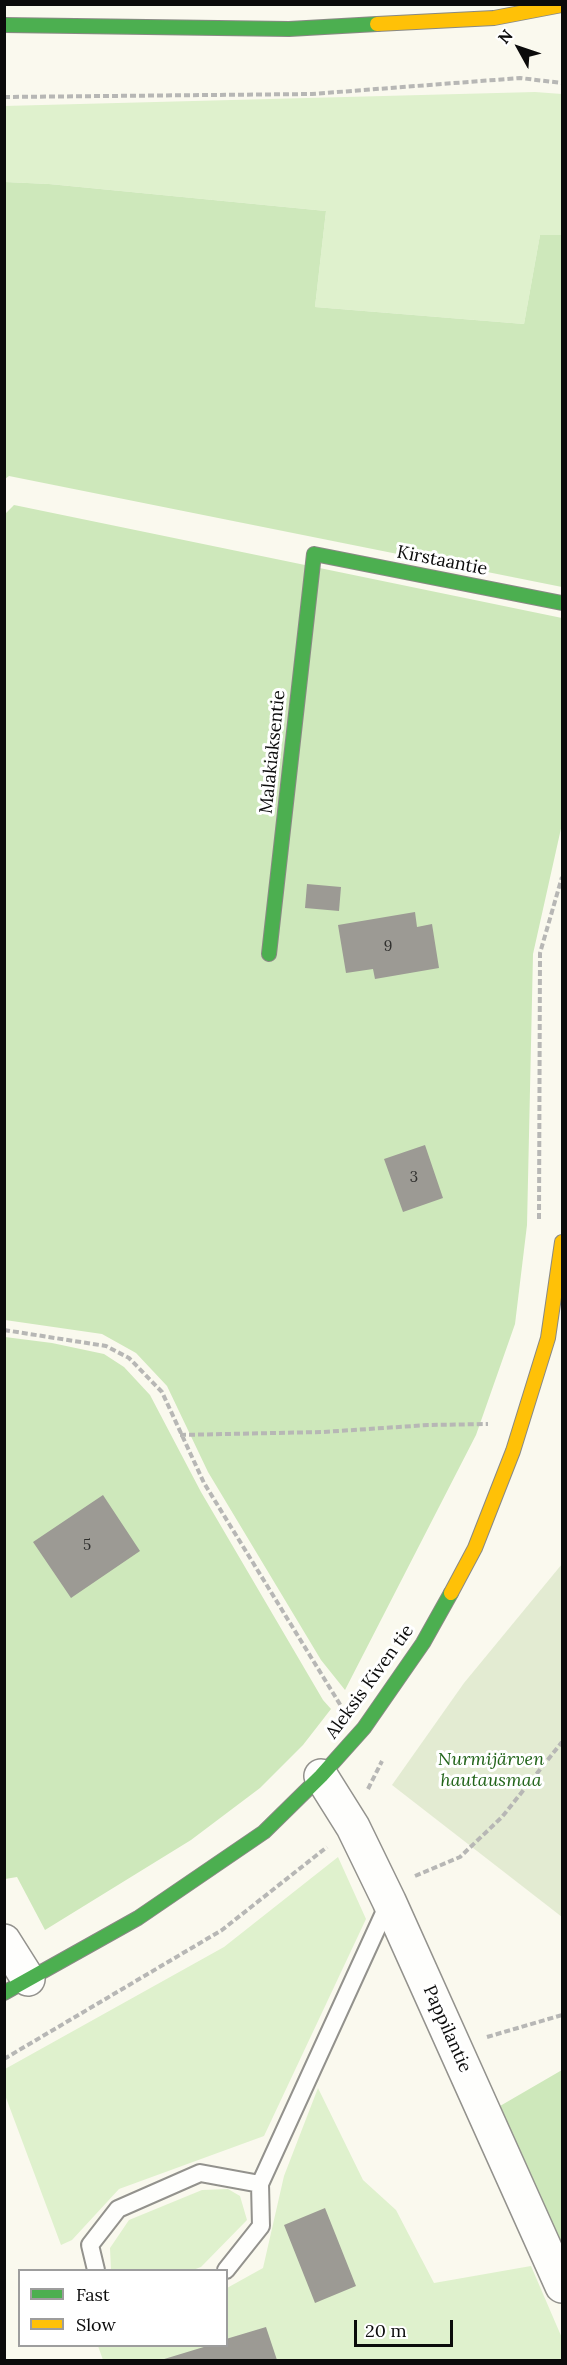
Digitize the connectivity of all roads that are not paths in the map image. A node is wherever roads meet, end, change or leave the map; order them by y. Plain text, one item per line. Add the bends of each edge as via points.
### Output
1 (562, 5) edge
2 (110, 13) dead end
3 (4, 25) edge
4 (27, 25) junction
5 (314, 554) joint
6 (562, 603) edge
7 (269, 954) dead end
8 (562, 1242) edge
9 (321, 1776) junction
10 (386, 1895) junction
11 (4, 1941) edge
12 (16, 1986) edge
13 (260, 2184) junction
14 (96, 2269) edge
15 (228, 2269) edge
16 (562, 2286) edge

1 - 4 street via 494,18 289,29
2 - 4 street
3 - 4 street
5 - 6 street, Kirstaantie
5 - 7 street, Malakiaksentie
8 - 9 street, Aleksis Kiven tie via 548,1338 513,1451 475,1548 423,1644 364,1728
9 - 10 street, Pappilantie via 353,1827
9 - 12 street, Aleksis Kiven tie via 264,1832 138,1918
10 - 13 lane
10 - 16 street, Pappilantie
11 - 12 street
13 - 14 lane via 200,2173 118,2209 90,2245
13 - 15 lane via 261,2226

